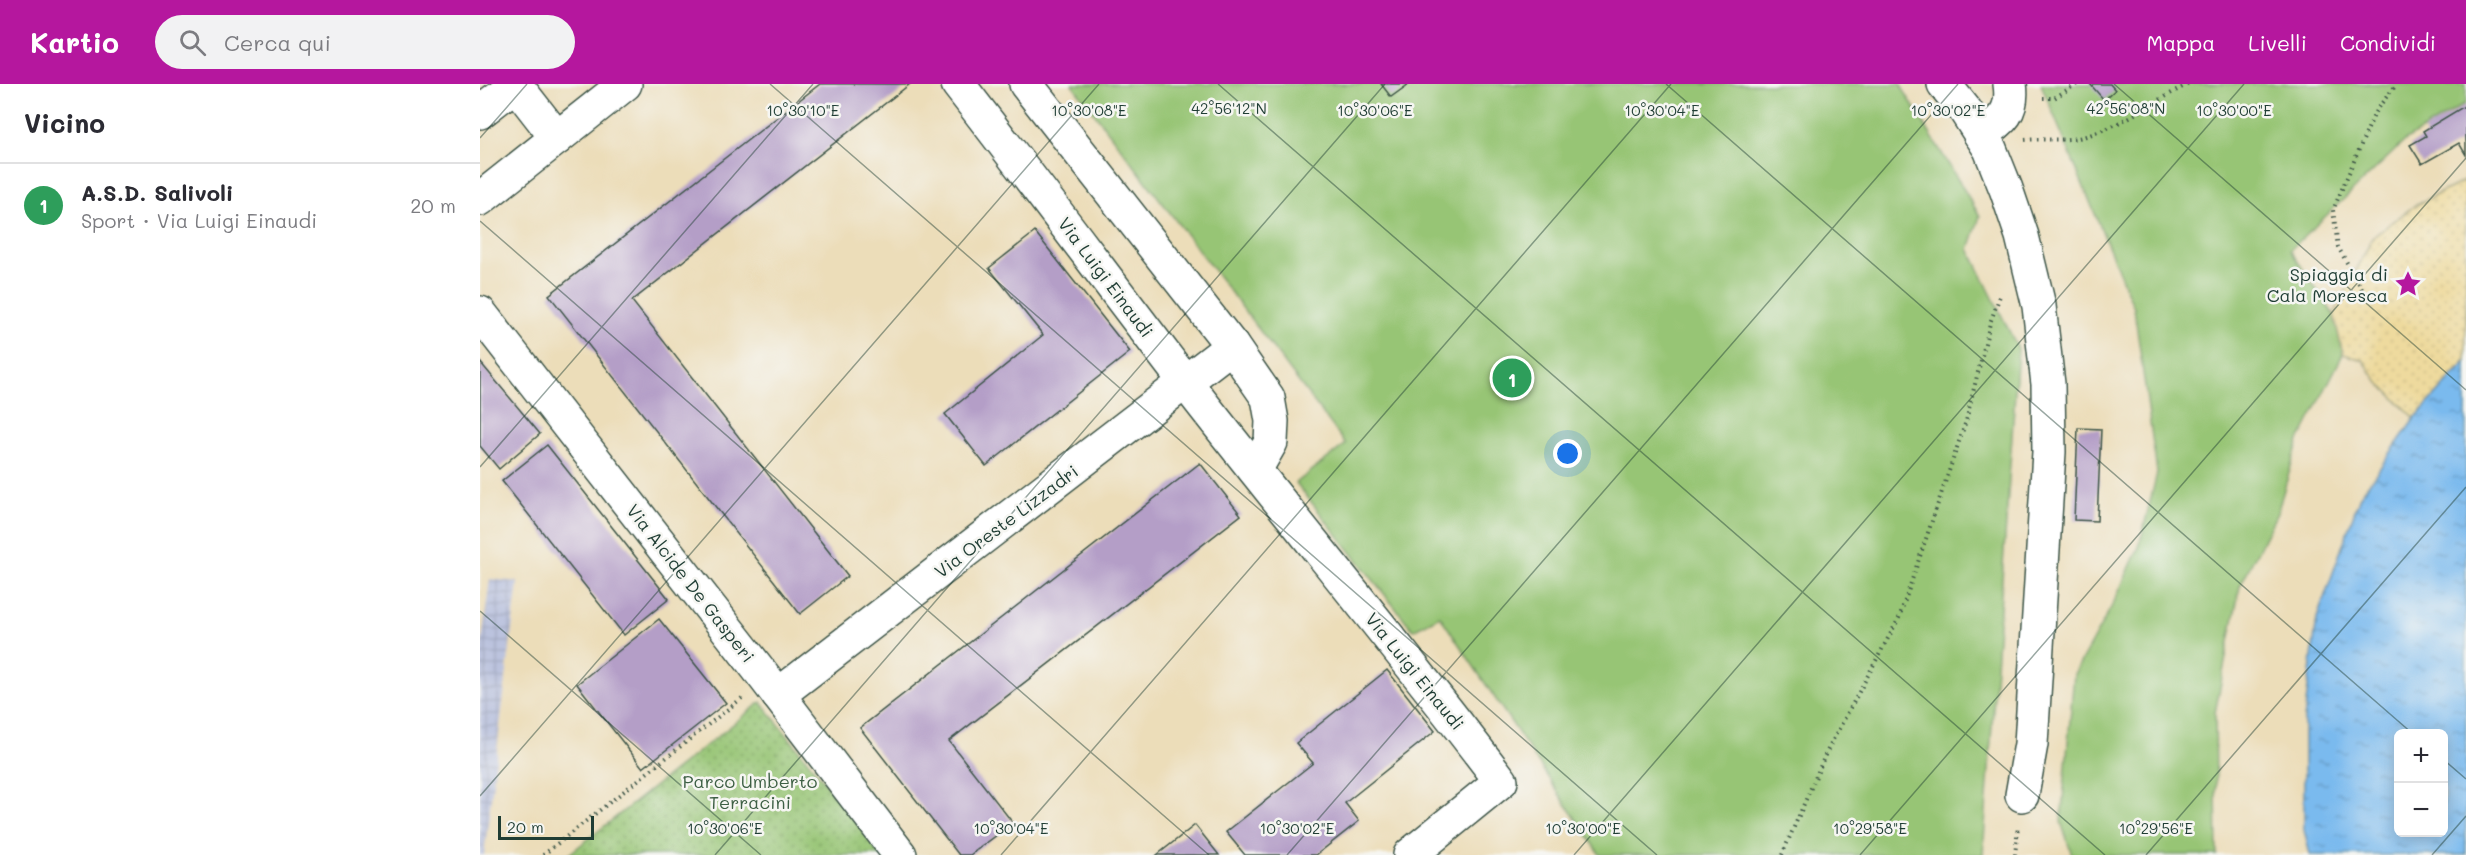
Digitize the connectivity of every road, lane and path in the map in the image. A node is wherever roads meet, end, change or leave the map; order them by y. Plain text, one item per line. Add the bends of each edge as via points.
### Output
1 (516, 84) edge
2 (625, 84) edge
3 (958, 84) edge
4 (1026, 84) edge
5 (1944, 84) edge
6 (2010, 84) edge
7 (2189, 84) edge
8 (2397, 84) edge
9 (480, 112) edge
10 (557, 138) junction
11 (1985, 141) junction
12 (480, 199) edge
13 (2362, 289) dead end
14 (2001, 292) dead end
15 (480, 314) edge
16 (1232, 346) junction
17 (1186, 383) junction
18 (1255, 470) junction
19 (772, 687) junction
20 (2022, 795) dead end
21 (543, 855) edge
22 (900, 855) edge
23 (1410, 855) edge
24 (1782, 855) edge

1 - 9 street
1 - 10 street
2 - 10 street
3 - 17 street, Via Luigi Einaudi
4 - 16 street
5 - 11 street
6 - 11 street via 2010,108
7 - 11 path via 2121,124 2083,137
8 - 13 path via 2376,110 2333,210 2338,246
10 - 12 street
11 - 20 street via 2022,236 2039,306 2048,407 2049,452 2031,744
14 - 24 path via 1966,421 1899,618 1826,753
15 - 19 street, Via Alcide De Gasperi
16 - 17 street, Via Oreste Lizzadri
16 - 18 street via 1268,398 1271,442
17 - 18 street, Via Luigi Einaudi
17 - 19 street, Via Oreste Lizzadri
18 - 23 street, Via Luigi Einaudi via 1501,781
19 - 21 path
19 - 22 street, Via Alcide De Gasperi

